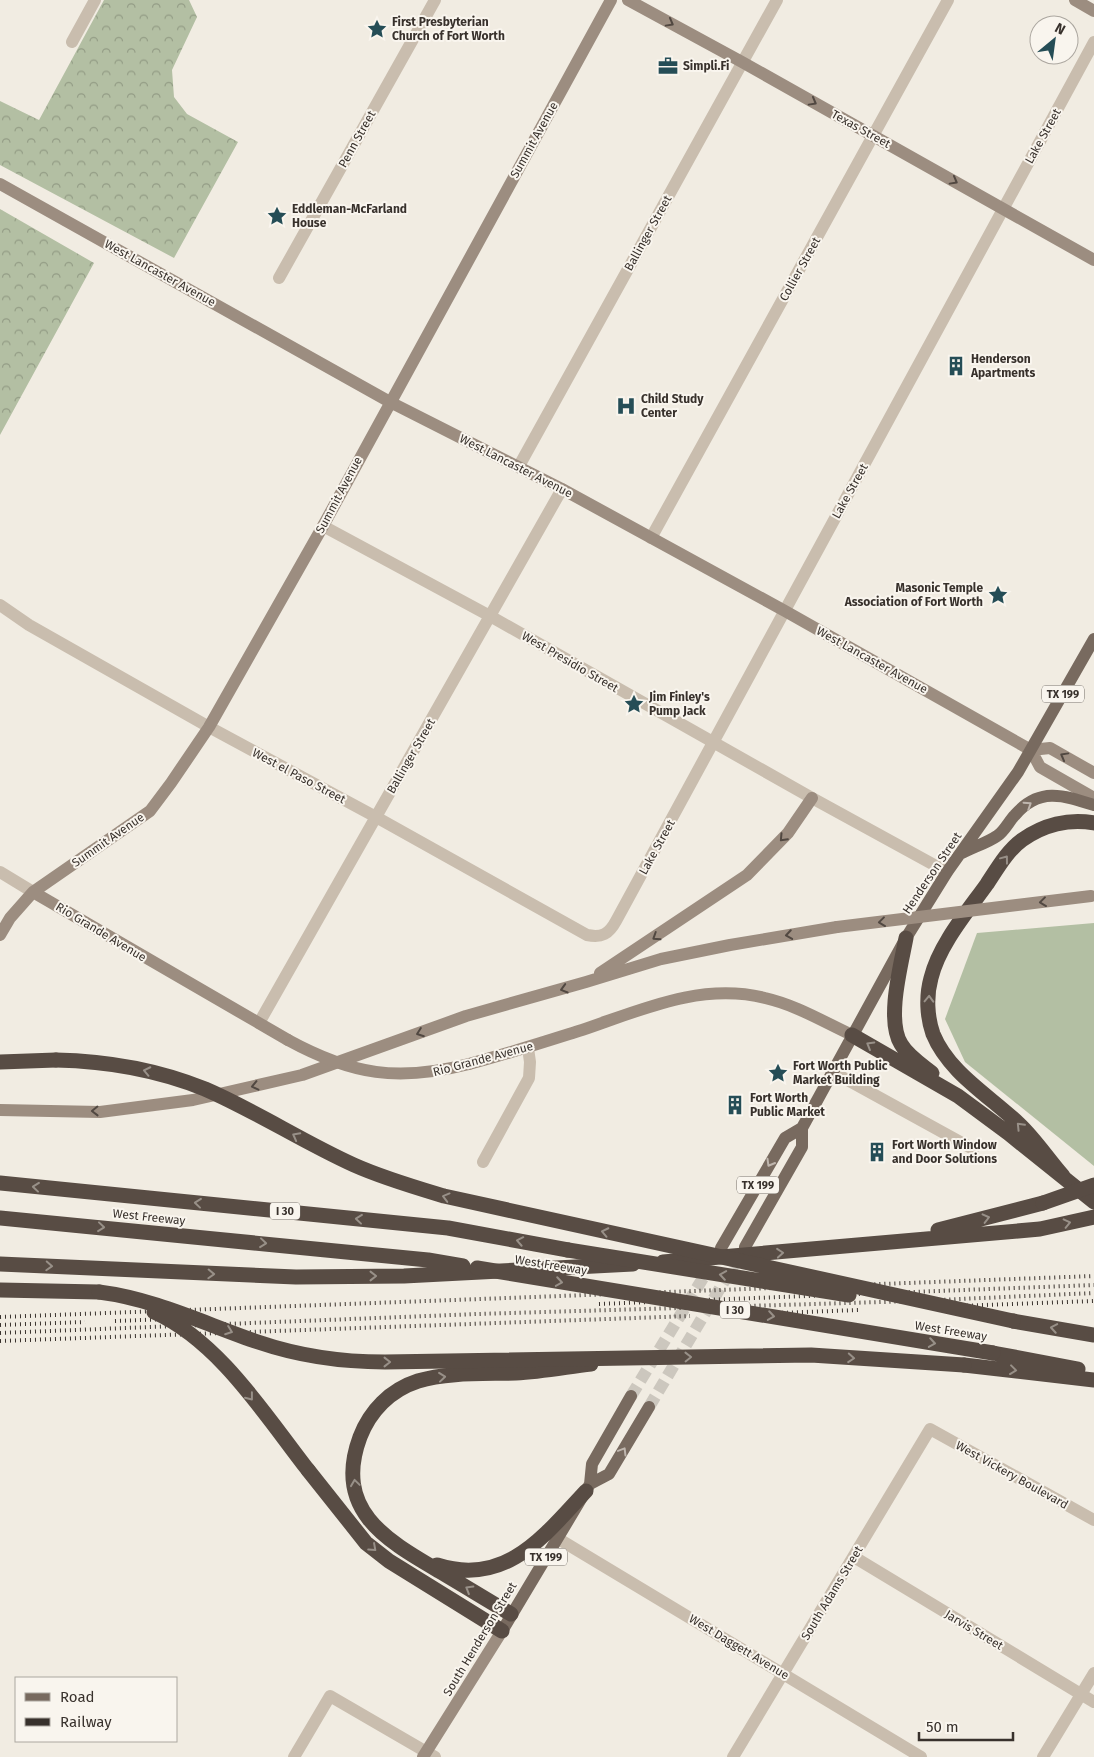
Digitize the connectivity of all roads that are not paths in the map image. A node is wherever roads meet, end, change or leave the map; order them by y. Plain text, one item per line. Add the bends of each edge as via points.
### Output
1 (435, 0) edge
2 (612, 0) edge
3 (628, 0) edge
4 (777, 0) edge
5 (948, 0) edge
6 (1075, 0) edge
7 (91, 1) edge
8 (1094, 11) edge
9 (72, 42) dead end
10 (1094, 42) edge
11 (742, 62) junction
12 (873, 136) junction
13 (0, 184) edge
14 (1003, 209) junction
15 (1094, 260) edge
16 (278, 278) dead end
17 (390, 402) junction
18 (519, 466) junction
19 (562, 489) junction
20 (323, 526) junction
21 (651, 538) junction
22 (0, 605) edge
23 (785, 611) junction
24 (490, 616) junction
25 (1094, 639) edge
26 (209, 727) junction
27 (714, 743) junction
28 (1031, 750) junction
29 (1094, 773) edge
30 (812, 798) junction
31 (1094, 798) edge
32 (1094, 805) edge
33 (376, 817) junction
34 (1094, 823) edge
35 (962, 853) junction
36 (0, 872) edge
37 (947, 872) junction
38 (33, 892) junction
39 (1093, 896) edge
40 (0, 935) edge
41 (601, 937) joint
42 (906, 938) junction
43 (586, 982) junction
44 (259, 1023) junction
45 (852, 1035) junction
46 (528, 1048) junction
47 (0, 1062) edge
48 (833, 1072) junction
49 (958, 1096) junction
50 (0, 1110) edge
51 (802, 1128) junction
52 (973, 1149) dead end
53 (483, 1162) dead end
54 (1063, 1176) junction
55 (0, 1183) edge
56 (1094, 1185) edge
57 (1094, 1202) edge
58 (1094, 1217) edge
59 (0, 1218) edge
60 (888, 1242) junction
61 (745, 1247) tunnel mouth
62 (721, 1248) dead end
63 (0, 1264) edge
64 (0, 1290) edge
65 (99, 1292) junction
66 (1013, 1322) junction
67 (1094, 1335) edge
68 (640, 1357) junction
69 (1094, 1372) edge
70 (1094, 1380) edge
71 (631, 1396) tunnel mouth
72 (649, 1407) tunnel mouth
73 (930, 1429) joint
74 (588, 1487) junction
75 (1094, 1520) edge
76 (557, 1538) junction
77 (854, 1557) junction
78 (421, 1560) junction
79 (511, 1614) junction
80 (502, 1631) junction
81 (1094, 1672) edge
82 (783, 1674) junction
83 (1081, 1694) junction
84 (1094, 1702) edge
85 (428, 1755) edge
86 (294, 1757) edge
87 (733, 1757) edge
88 (921, 1757) edge
89 (1043, 1757) edge

1 - 16 street, Penn Street
2 - 17 main road, Summit Avenue
3 -> 11 main road, Texas Street
4 - 11 street, Ballinger Street
5 - 12 street, Collier Street
6 - 8 main road
7 - 9 street
10 - 14 street, Lake Street
11 -> 12 main road, Texas Street
11 - 18 street, Ballinger Street
12 -> 14 main road, Texas Street
12 - 21 street, Collier Street
13 - 17 main road, West Lancaster Avenue
14 - 15 main road, Texas Street
14 - 23 street, Lake Street
17 - 18 main road, West Lancaster Avenue
17 - 20 main road, Summit Avenue
18 - 19 main road, West Lancaster Avenue
19 - 21 main road, West Lancaster Avenue
19 - 24 street, Ballinger Street
20 - 24 street, West Presidio Street
20 - 26 main road, Summit Avenue
21 - 23 main road, West Lancaster Avenue
22 - 26 street, West el Paso Street via 29,625
23 - 27 street, Lake Street
23 - 28 main road, West Lancaster Avenue
24 - 27 street, West Presidio Street
24 - 33 street, Ballinger Street
25 - 28 main road, Henderson Street / TX 199
26 - 33 street, West el Paso Street
26 - 38 main road, Summit Avenue via 150,811
27 - 30 street, West Presidio Street
27 - 41 street, Lake Street via 616,921
29 -> 28 main road, West Lancaster Avenue via 1050,748
28 - 31 main road, West Lancaster Avenue via 1040,767
28 - 35 main road, Henderson Street / TX 199
30 - 37 street, West Presidio Street
30 -> 43 main road via 788,833 747,875
35 -> 32 main road via 999,835 1020,810 1036,799 1062,795
33 - 41 street, West el Paso Street via 587,936
33 - 44 street, Ballinger Street
54 -> 34 highway via 1020,1125 942,1051 932,1032 928,1000 931,978 944,949 1013,849 1030,835 1053,825 1078,821
35 - 37 main road, Henderson Street / TX 199
36 - 38 street, Rio Grande Avenue
37 - 42 main road, Henderson Street / TX 199
38 - 40 main road, Summit Avenue
38 - 44 main road, Rio Grande Avenue
39 -> 43 main road, bridge via 837,927 730,945 661,959
42 - 45 main road, Henderson Street / TX 199
42 - 49 highway via 894,1011 895,1030 906,1050
43 -> 50 main road via 466,1016 302,1075 193,1100 100,1112
44 - 46 main road, Rio Grande Avenue, bridge via 308,1052 343,1065 394,1074 438,1072
45 - 46 main road, Rio Grande Avenue via 776,1001 757,996 712,993 670,1000
45 - 48 main road, Henderson Street / TX 199
49 -> 45 highway
46 - 53 street via 529,1078
66 -> 47 highway, bridge via 412,1187 355,1166 223,1098 167,1076 124,1067 56,1060
48 - 51 main road, Henderson Street / TX 199
48 - 52 street
49 - 54 highway
51 - 61 main road, Henderson Street / TX 199 via 802,1147
51 -> 62 main road, Henderson Street / TX 199 via 785,1138
54 - 57 highway
66 -> 55 highway, West Freeway / I 30, bridge via 448,1228
60 -> 56 highway, bridge via 1044,1203
60 -> 58 highway via 1040,1229
59 -> 69 highway, West Freeway / I 30, bridge via 428,1260
63 -> 60 highway via 214,1274 404,1276 690,1261
64 - 65 highway
65 -> 68 highway, bridge via 138,1299 258,1342 325,1358 385,1362
65 -> 80 highway, bridge via 161,1315 199,1339 235,1377 366,1543 389,1562
67 -> 66 highway, West Freeway / I 30
68 -> 70 highway, bridge via 811,1355 964,1365
78 -> 68 highway, bridge via 379,1532 358,1500 353,1480 355,1452 362,1431 384,1401 394,1392 418,1381 531,1372
71 - 74 main road, South Henderson Street / TX 199 via 592,1464
74 -> 72 main road, South Henderson Street / TX 199 via 609,1474
73 - 75 street, West Vickery Boulevard
73 - 77 street, South Adams Street
74 - 76 main road, South Henderson Street / TX 199
74 - 78 highway via 528,1550 506,1563 471,1570 442,1567
76 - 79 main road, South Henderson Street / TX 199
76 - 82 street, West Daggett Avenue
77 - 82 street, South Adams Street
77 - 83 street, Jarvis Street
79 -> 78 highway
79 - 80 main road, South Henderson Street / TX 199
80 - 85 main road, South Henderson Street
81 - 83 street
82 - 87 street, South Adams Street
82 - 88 street, West Daggett Avenue
83 - 84 street, Jarvis Street
83 - 89 street
85 - 86 street via 330,1696

